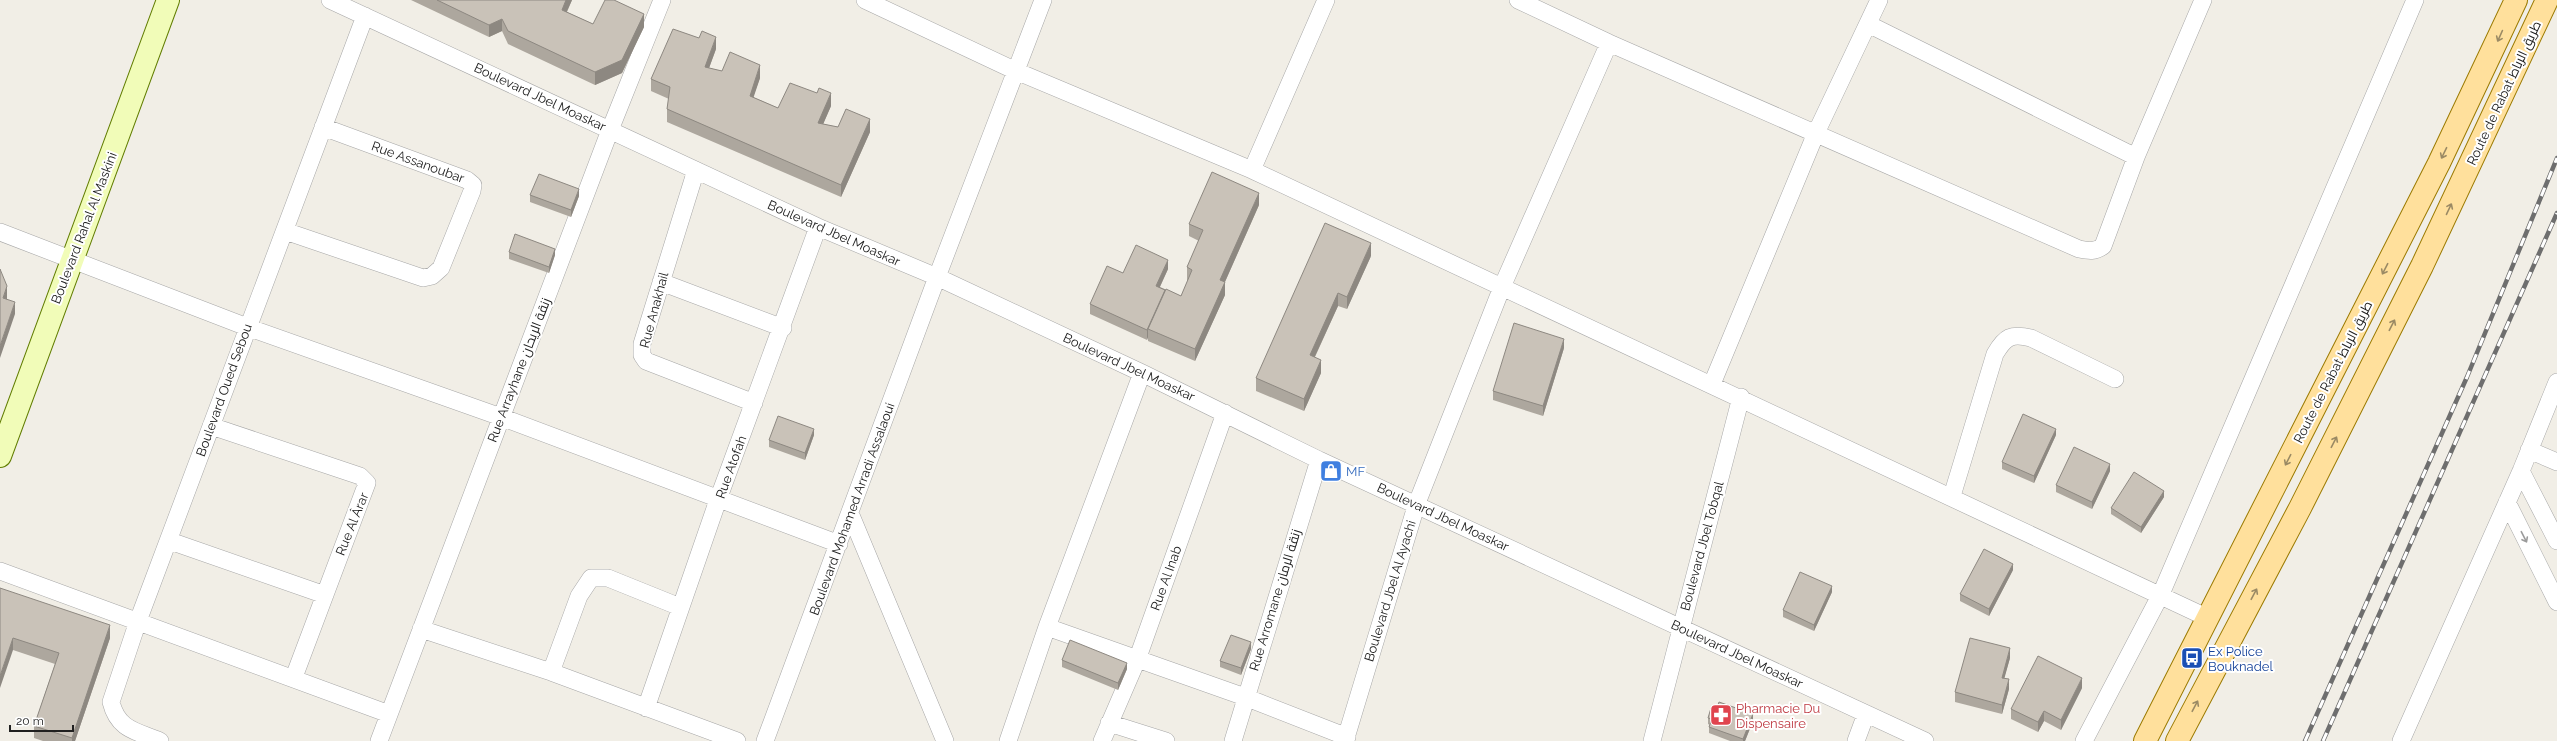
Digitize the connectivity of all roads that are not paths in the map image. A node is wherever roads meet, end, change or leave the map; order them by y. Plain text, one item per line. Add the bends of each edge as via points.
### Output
1 (168, 0) edge
2 (662, 0) edge
3 (865, 0) edge
4 (1044, 0) edge
5 (1326, 0) edge
6 (1518, 0) edge
7 (2203, 0) edge
8 (2415, 0) edge
9 (2516, 0) edge
10 (2547, 0) edge
11 (336, 1) edge
12 (1877, 1) edge
13 (365, 16) junction
14 (1868, 24) junction
15 (1609, 43) junction
16 (1016, 71) junction
17 (323, 127) junction
18 (610, 130) junction
19 (1816, 133) junction
20 (2136, 157) junction
21 (696, 170) junction
22 (1252, 170) junction
23 (818, 227) junction
24 (285, 231) junction
25 (0, 232) edge
26 (72, 258) junction
27 (937, 277) junction
28 (661, 282) junction
29 (1502, 287) junction
30 (247, 327) junction
31 (783, 328) junction
32 (1142, 373) junction
33 (2115, 379) dead end
34 (2557, 382) edge
35 (1712, 384) junction
36 (1741, 397) junction
37 (754, 403) junction
38 (1225, 413) junction
39 (501, 416) junction
40 (211, 426) junction
41 (2529, 450) junction
42 (0, 456) edge
43 (1319, 460) junction
44 (2557, 462) edge
45 (2521, 470) junction
46 (1952, 496) junction
47 (719, 497) junction
48 (2507, 502) junction
49 (1417, 503) junction
50 (850, 513) junction
51 (170, 541) junction
52 (2557, 541) edge
53 (839, 544) junction
54 (0, 571) edge
55 (2161, 594) junction
56 (325, 595) junction
57 (2557, 602) edge
58 (680, 607) junction
59 (2208, 618) junction
60 (138, 621) junction
61 (1047, 627) junction
62 (1680, 628) junction
63 (421, 629) junction
64 (1136, 660) junction
65 (551, 672) junction
66 (294, 677) junction
67 (1246, 697) junction
68 (646, 708) junction
69 (389, 714) junction
70 (1866, 714) junction
71 (1109, 723) junction
72 (1346, 739) edge
73 (160, 741) edge
74 (380, 741) edge
75 (737, 741) edge
76 (765, 741) edge
77 (945, 741) edge
78 (1008, 741) edge
79 (1102, 741) edge
80 (1166, 741) edge
81 (1233, 741) edge
82 (1652, 741) edge
83 (1856, 741) edge
84 (1925, 741) edge
85 (2084, 741) edge
86 (2145, 741) edge
87 (2177, 741) edge
88 (2401, 741) edge

1 - 26 street, Boulevard Rahal Al Maskini
2 - 18 street, Rue Arrayhane زنقة الريحان
3 - 16 street
4 - 16 street, Boulevard Mohamed Arradi Assalaoui
5 - 22 street
6 - 15 street
7 - 20 street
8 - 55 street
9 -> 59 main road, Route de Rabat طريق الرباط via 2439,163
87 -> 10 main road, Route de Rabat طريق الرباط via 2300,508 2414,280
11 - 13 street, Boulevard Jbel Moaskar
12 - 14 street
13 - 17 street, Boulevard Oued Sebou
13 - 18 street, Boulevard Jbel Moaskar
14 - 19 street
14 - 20 street
15 - 19 street
15 - 29 street, Boulevard Jbel Al Ayachi
16 - 22 street
16 - 27 street, Boulevard Mohamed Arradi Assalaoui
17 - 24 street, Boulevard Oued Sebou
17 - 24 street, Rue Assanoubar via 467,180 473,185 472,191 441,268 432,276 422,278
18 - 21 street, Boulevard Jbel Moaskar
18 - 39 street, Rue Arrayhane زنقة الريحان
19 - 20 street via 2088,251 2103,246
19 - 35 street
21 - 23 street, Boulevard Jbel Moaskar
21 - 28 street, Rue Anakhail
22 - 29 street
23 - 27 street, Boulevard Jbel Moaskar
23 - 31 street, Rue Atofah
24 - 30 street, Boulevard Oued Sebou
25 - 26 street
26 - 30 street
26 - 42 street, Boulevard Rahal Al Maskini
27 - 32 street, Boulevard Jbel Moaskar
27 - 50 street, Boulevard Mohamed Arradi Assalaoui
28 - 31 street
28 - 37 street, Rue Anakhail via 642,344 644,358
29 - 35 street
29 - 49 street, Boulevard Jbel Al Ayachi
30 - 39 street
30 - 40 street, Boulevard Oued Sebou
31 - 37 street, Rue Atofah
32 - 38 street, Boulevard Jbel Moaskar
32 - 61 street
33 - 46 street via 2031,338 2017,335 2003,341 1995,354
34 - 41 street
35 - 36 street
36 - 46 street
36 - 62 street, Boulevard Jbel Tobqal
37 - 47 street, Rue Atofah
38 - 43 street, Boulevard Jbel Moaskar
38 - 64 street, Rue Al Inab
39 - 47 street
39 - 63 street, Rue Arrayhane زنقة الريحان
40 - 51 street, Boulevard Oued Sebou
40 - 56 street, Rue Al Ârar via 366,480 367,487
41 - 44 street
41 - 45 street
43 - 49 street, Boulevard Jbel Moaskar
43 - 67 street, Rue Arromane زنقة الرمان
45 - 48 street
45 - 52 street
46 - 55 street
47 - 53 street
47 - 58 street, Rue Atofah
48 -> 57 street
48 - 88 street
49 - 62 street, Boulevard Jbel Moaskar
49 - 72 street, Boulevard Jbel Al Ayachi
50 - 53 street, Boulevard Mohamed Arradi Assalaoui
50 - 77 street
51 - 56 street
51 - 60 street, Boulevard Oued Sebou
53 - 76 street, Boulevard Mohamed Arradi Assalaoui
54 - 60 street
55 - 59 street
55 - 85 street
56 - 66 street, Rue Al Ârar
58 - 65 street via 608,578 591,578 579,596
58 - 68 street, Rue Atofah
59 - 86 main road, Route de Rabat طريق الرباط
60 - 66 street
60 - 73 street, Boulevard Oued Sebou via 111,702 114,714 122,725
61 - 64 street
61 - 78 street
62 - 70 street, Boulevard Jbel Moaskar
62 - 82 street, Boulevard Jbel Tobqal
63 - 65 street
63 - 69 street, Rue Arrayhane زنقة الريحان
64 - 67 street
64 - 71 street, Rue Al Inab
65 - 68 street
66 - 69 street
67 - 72 street
67 - 81 street, Rue Arromane زنقة الرمان
68 - 75 street
69 - 74 street, Rue Arrayhane زنقة الريحان
70 - 83 street
70 - 84 street, Boulevard Jbel Moaskar
71 - 79 street, Rue Al Inab
71 - 80 street

